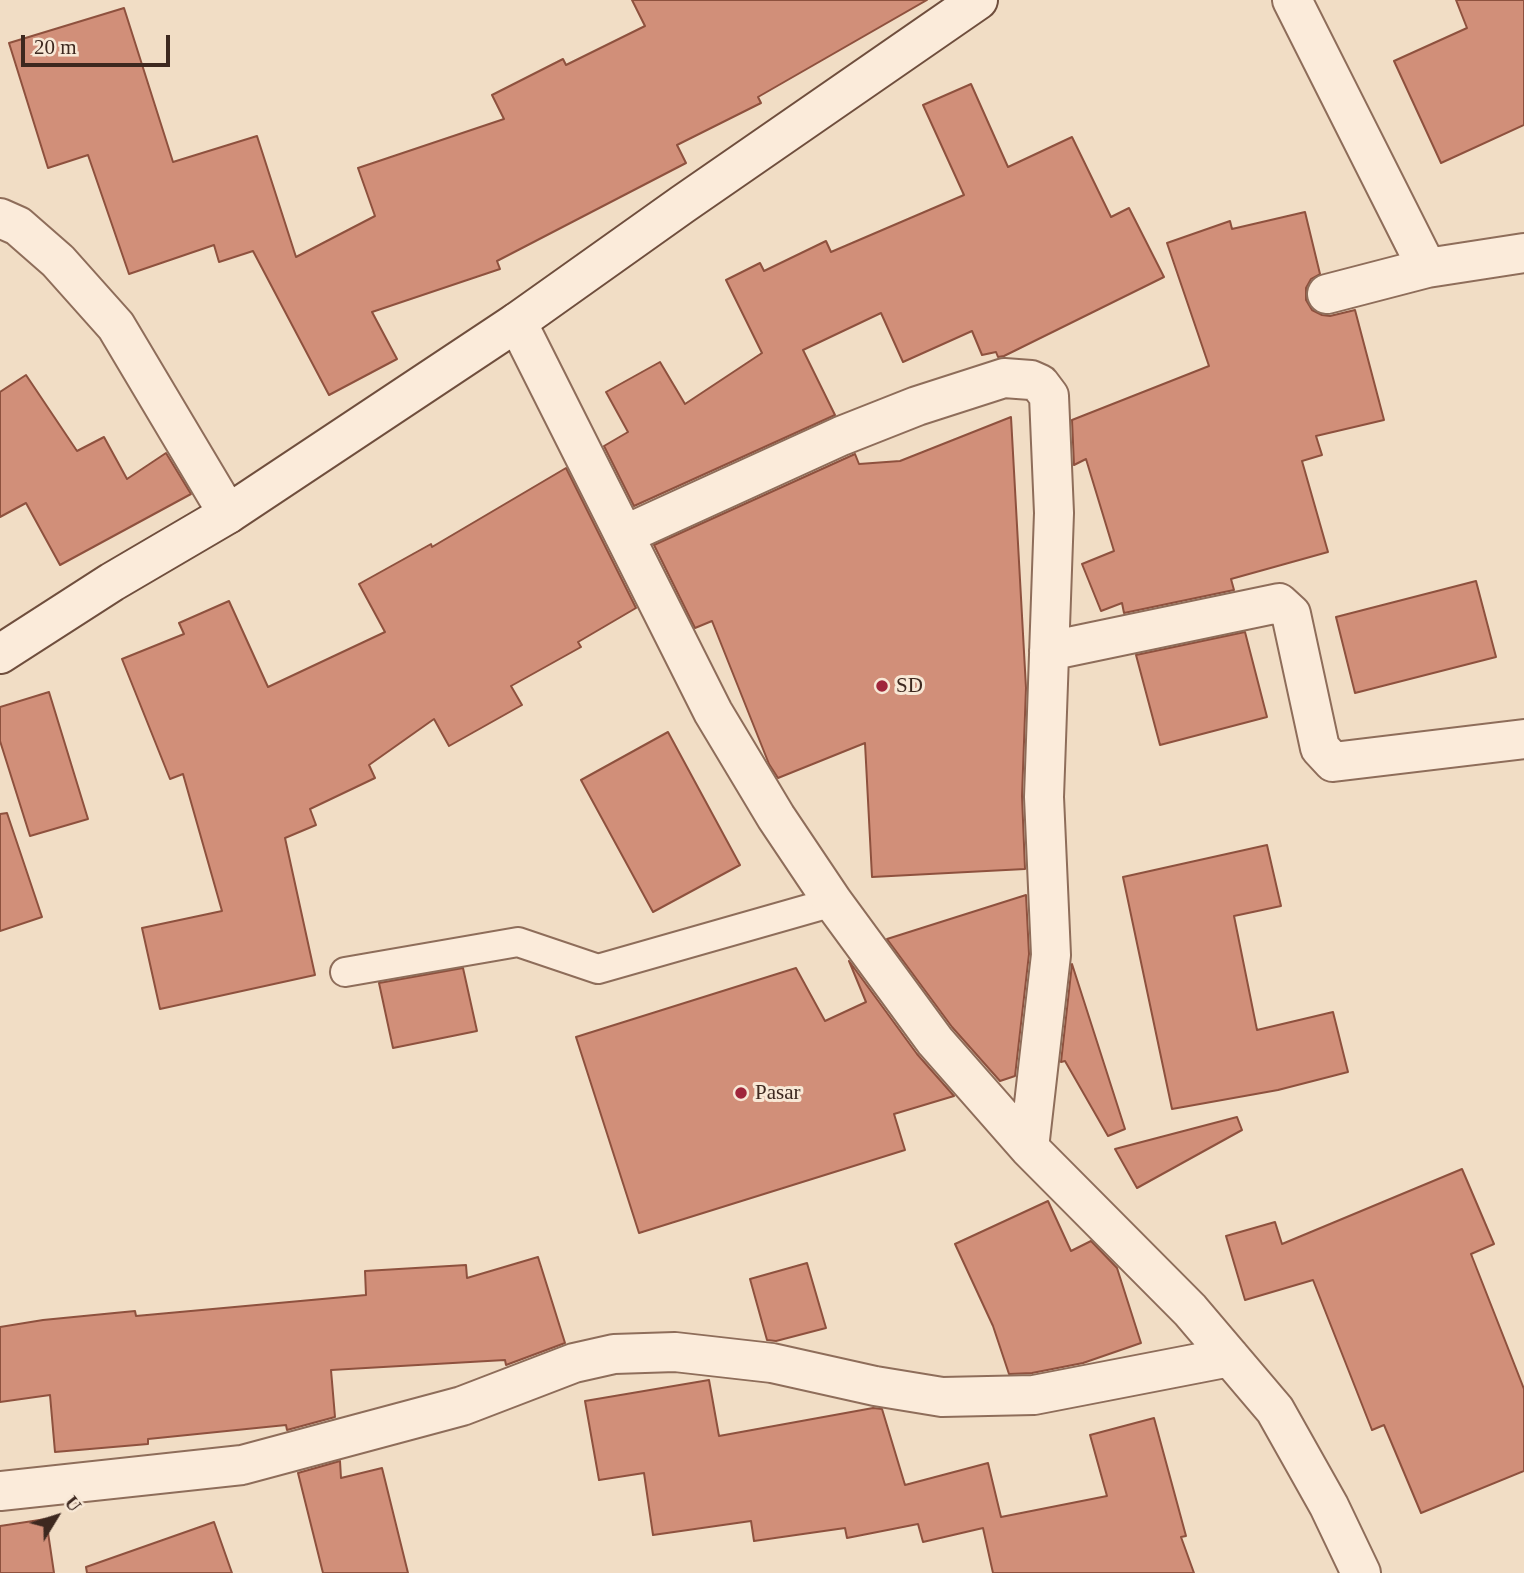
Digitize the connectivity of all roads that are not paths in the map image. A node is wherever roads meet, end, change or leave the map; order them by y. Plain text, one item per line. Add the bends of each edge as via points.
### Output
1 (978, 0) edge
2 (1292, 0) edge
3 (0, 218) edge
4 (1524, 253) edge
5 (1427, 268) junction
6 (1326, 295) dead end
7 (517, 322) junction
8 (228, 514) junction
9 (624, 535) junction
10 (1049, 651) junction
11 (0, 654) edge
12 (1524, 739) edge
13 (833, 902) junction
14 (345, 972) dead end
15 (1029, 1148) junction
16 (1230, 1357) junction
17 (0, 1490) edge
18 (1361, 1573) edge

1 - 7 street
2 - 5 street
3 - 8 street via 18,226 58,261 116,326
4 - 5 street
5 - 6 street
7 - 8 street
7 - 9 street
8 - 11 street
9 - 10 street via 917,406 1004,378 1031,380 1049,396 1054,513
9 - 13 street via 713,712
10 - 12 street via 1279,603 1291,614 1320,748 1333,762
10 - 15 street via 1044,797 1051,955
13 - 14 lane via 598,970 518,942
13 - 15 street via 935,1041
15 - 16 street via 1190,1310
16 - 17 street via 1034,1395 942,1397 772,1363 675,1352 614,1354 574,1363 462,1406 242,1465
16 - 18 street via 1275,1410

